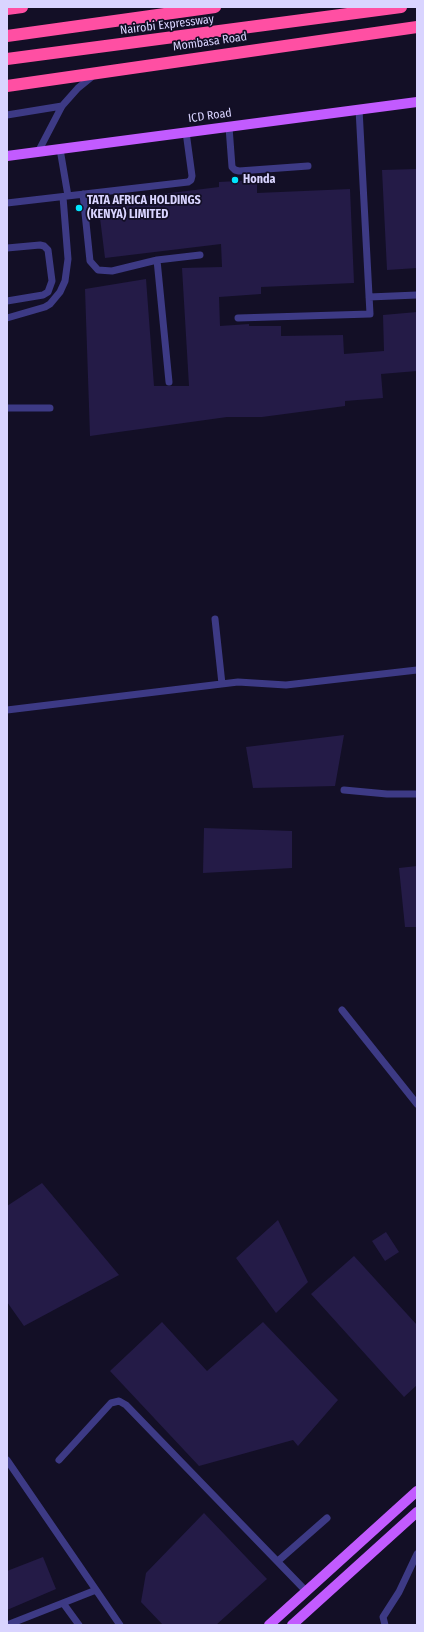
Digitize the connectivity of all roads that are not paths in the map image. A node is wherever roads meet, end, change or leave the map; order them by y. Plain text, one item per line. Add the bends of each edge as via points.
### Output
1 (22, 7) edge
2 (215, 7) edge
3 (401, 7) edge
4 (7, 9) edge
5 (417, 27) edge
6 (7, 36) edge
7 (7, 59) edge
8 (97, 72) junction
9 (7, 86) edge
10 (417, 102) edge
11 (62, 106) junction
12 (359, 109) junction
13 (7, 115) edge
14 (229, 127) junction
15 (186, 132) junction
16 (60, 149) junction
17 (38, 152) junction
18 (7, 156) edge
19 (308, 166) dead end
20 (82, 194) junction
21 (66, 196) junction
22 (7, 203) edge
23 (7, 248) edge
24 (200, 255) dead end
25 (157, 260) junction
26 (417, 295) edge
27 (369, 297) junction
28 (7, 301) edge
29 (7, 318) edge
30 (238, 318) dead end
31 (169, 382) dead end
32 (7, 408) edge
33 (50, 408) dead end
34 (215, 619) dead end
35 (417, 670) edge
36 (222, 684) junction
37 (7, 710) edge
38 (344, 790) dead end
39 (417, 794) edge
40 (342, 1010) dead end
41 (417, 1104) edge
42 (7, 1460) edge
43 (59, 1460) dead end
44 (417, 1490) edge
45 (417, 1512) edge
46 (327, 1518) dead end
47 (417, 1554) edge
48 (278, 1561) junction
49 (96, 1590) junction
50 (305, 1590) junction
51 (63, 1603) junction
52 (7, 1625) edge
53 (78, 1625) edge
54 (120, 1625) edge
55 (268, 1625) edge
56 (292, 1625) edge
57 (385, 1625) edge

1 - 4 highway
2 - 6 highway, Nairobi Expressway
3 - 7 highway, Nairobi Expressway
5 - 8 highway, Mombasa Road
8 - 9 highway, Mombasa Road
8 - 11 lane
10 - 12 main road, ICD Road
11 - 13 lane
11 - 17 lane
12 - 14 main road, ICD Road
12 - 27 lane
14 - 15 main road, ICD Road
14 - 19 lane via 232,167 235,170
15 - 16 main road, ICD Road
15 - 20 lane via 192,180
16 - 17 main road, ICD Road
16 - 21 lane
17 - 18 main road, ICD Road
20 - 21 lane
20 - 25 lane via 90,261 93,266 98,270 112,271
21 - 22 lane
21 - 29 lane via 68,260 65,281 60,292 45,307
23 - 28 lane via 44,246 48,250 52,281 48,292 43,295
24 - 25 lane
25 - 31 lane
26 - 27 lane
27 - 30 lane via 370,314
32 - 33 lane
34 - 36 lane
35 - 36 lane via 286,685 238,682
36 - 37 lane
38 - 39 lane
40 - 41 lane
42 - 49 lane
43 - 48 lane via 111,1402 119,1401 126,1405
44 - 50 main road
45 - 56 main road
46 - 48 lane
47 - 57 lane via 399,1592 383,1617
48 - 50 lane
49 - 51 lane
49 - 54 lane
50 - 55 main road
51 - 52 lane
51 - 53 lane

